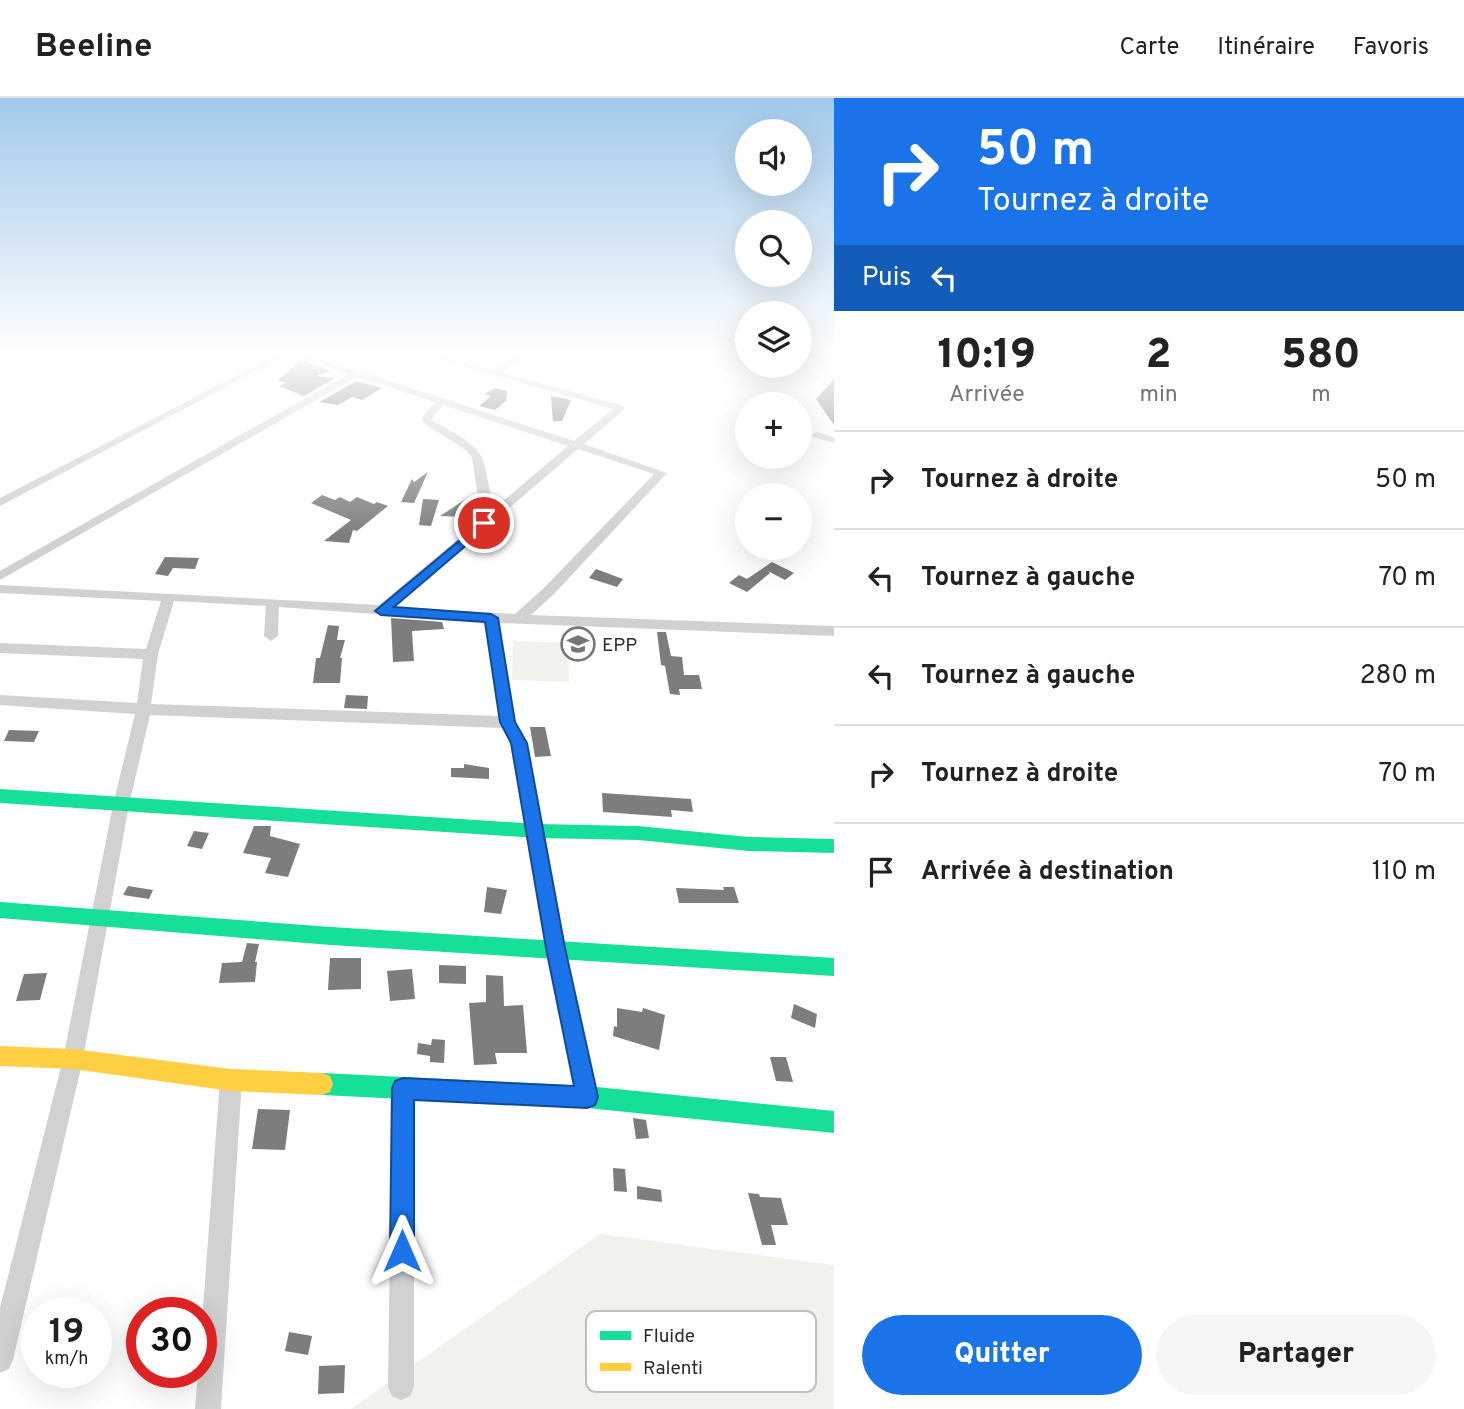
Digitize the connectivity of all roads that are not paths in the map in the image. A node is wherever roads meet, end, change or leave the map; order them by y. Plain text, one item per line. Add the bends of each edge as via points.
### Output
1 (167, 415) edge
2 (282, 415) edge
3 (429, 415) edge
4 (485, 415) edge
5 (612, 415) edge
6 (817, 435) dead end
7 (834, 440) edge
8 (577, 445) junction
9 (0, 503) edge
10 (495, 514) junction
11 (0, 576) edge
12 (0, 589) edge
13 (169, 597) junction
14 (273, 602) junction
15 (381, 611) junction
16 (491, 618) junction
17 (518, 619) junction
18 (834, 631) edge
19 (271, 636) dead end
20 (0, 648) edge
21 (151, 654) junction
22 (0, 700) edge
23 (143, 711) junction
24 (508, 722) junction
25 (0, 796) edge
26 (121, 805) junction
27 (537, 831) junction
28 (834, 846) edge
29 (0, 910) edge
30 (102, 917) junction
31 (555, 948) junction
32 (834, 967) edge
33 (0, 1056) edge
34 (73, 1059) junction
35 (231, 1080) junction
36 (403, 1088) junction
37 (587, 1097) junction
38 (834, 1122) edge
39 (0, 1360) edge
40 (401, 1387) dead end
41 (208, 1409) edge

1 - 9 street
2 - 11 street
3 - 10 street via 429,423 471,449 477,458 484,496
4 - 8 street
5 - 8 street
6 - 7 street
8 - 10 street
8 - 17 street via 661,473
10 - 15 street
12 - 13 street
13 - 14 street
13 - 21 street
14 - 15 street
14 - 19 street
15 - 16 street
16 - 17 street
16 - 24 street
17 - 18 street
20 - 21 street
21 - 23 street
22 - 23 street
23 - 24 street
23 - 26 street
24 - 27 street via 519,743
25 - 26 street
26 - 27 street
26 - 30 street
27 - 28 street
27 - 31 street
29 - 30 street
30 - 31 street
30 - 34 street
31 - 32 street
31 - 37 street
33 - 34 street
34 - 35 street
34 - 39 street
35 - 36 street
35 - 41 street
36 - 37 street
36 - 40 street
37 - 38 street

